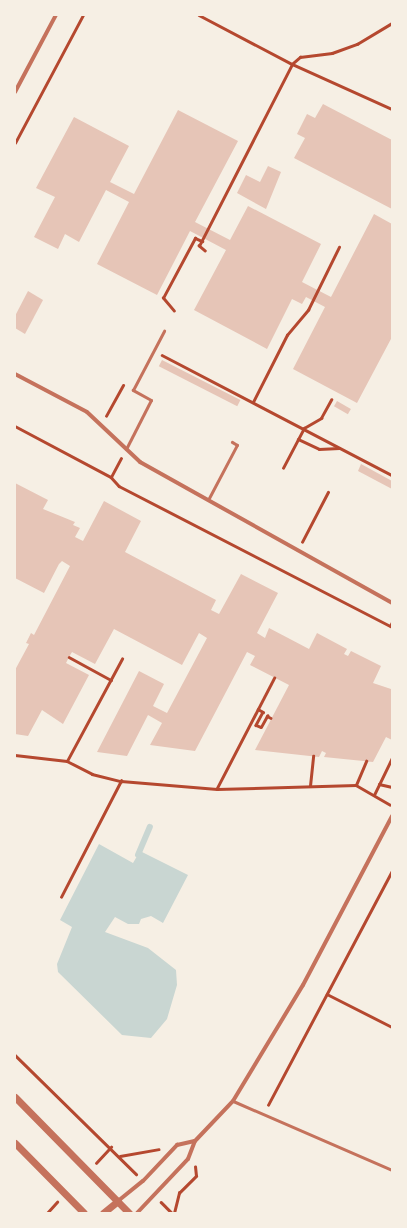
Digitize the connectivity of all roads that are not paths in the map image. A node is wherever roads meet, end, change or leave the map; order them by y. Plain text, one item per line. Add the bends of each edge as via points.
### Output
1 (56, 15) edge
2 (15, 92) edge
3 (164, 331) dead end
4 (15, 374) edge
5 (232, 442) dead end
6 (126, 449) junction
7 (209, 498) junction
8 (392, 603) edge
9 (392, 816) edge
10 (15, 1098) edge
11 (233, 1101) junction
12 (195, 1141) junction
13 (15, 1143) edge
14 (392, 1170) edge
15 (118, 1201) junction
16 (84, 1213) edge
17 (103, 1213) edge
18 (129, 1213) edge
19 (137, 1213) edge

1 - 2 street
3 - 6 lane via 133,390 151,400
4 - 6 street via 87,412
5 - 7 lane via 237,445
6 - 7 street via 140,462
7 - 8 street
9 - 11 street via 303,985
10 - 15 street
11 - 12 street
11 - 14 lane via 262,1116
12 - 15 street via 177,1145 143,1182
12 - 19 street via 188,1159
13 - 16 street
15 - 17 street
15 - 18 street

